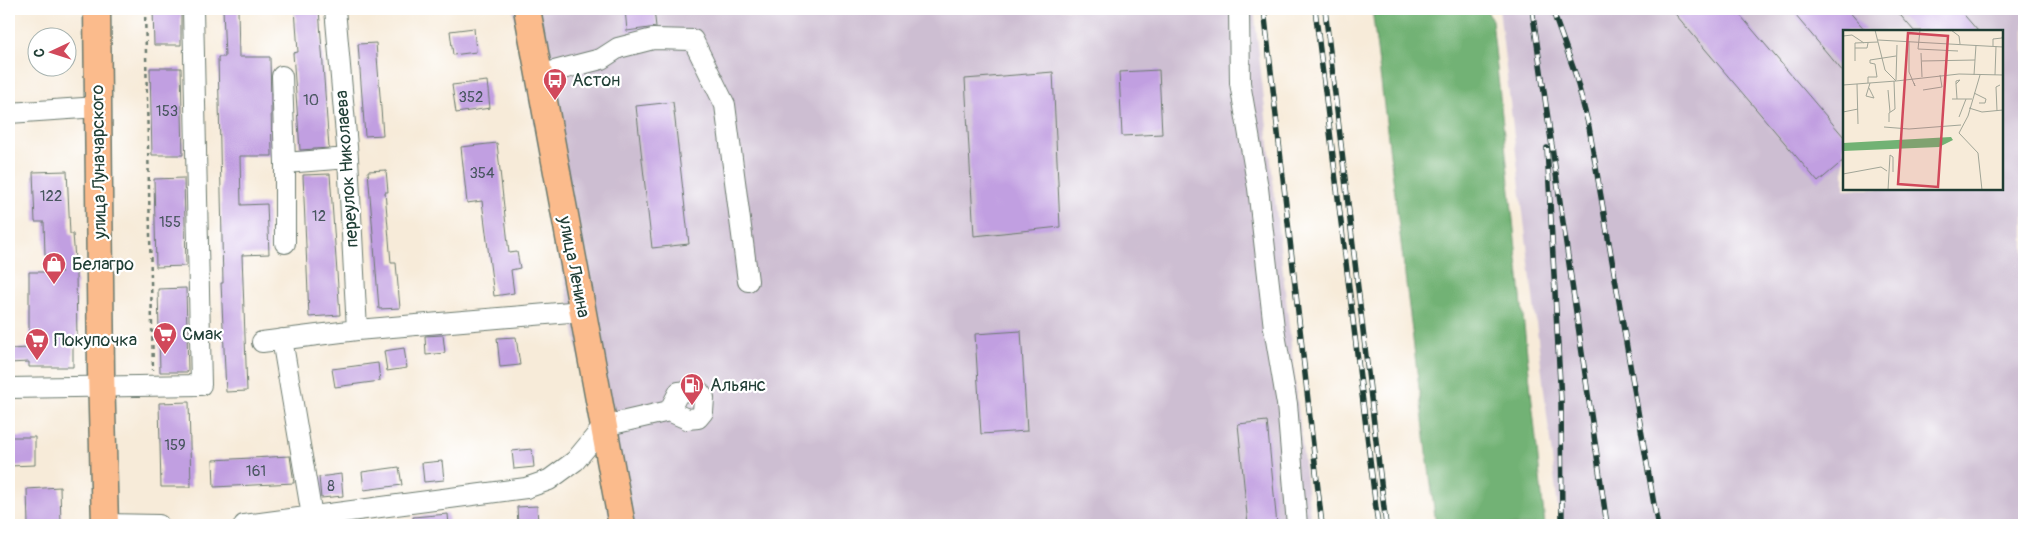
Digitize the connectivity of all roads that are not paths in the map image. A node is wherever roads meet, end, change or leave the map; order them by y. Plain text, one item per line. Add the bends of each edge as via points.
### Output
1 (97, 9) edge
2 (192, 9) edge
3 (335, 9) edge
4 (527, 9) edge
5 (1239, 9) edge
6 (538, 75) junction
7 (282, 76) dead end
8 (98, 107) junction
9 (9, 113) edge
10 (348, 158) junction
11 (285, 163) junction
12 (285, 242) dead end
13 (748, 281) dead end
14 (582, 311) junction
15 (357, 330) junction
16 (9, 388) edge
17 (101, 388) junction
18 (669, 411) dead end
19 (604, 426) junction
20 (312, 516) junction
21 (105, 525) edge
22 (159, 525) edge
23 (244, 525) edge
24 (622, 525) edge
25 (1297, 525) edge

1 - 8 main road, улица Луначарского
2 - 17 street via 201,385
3 - 10 street, переулок Николаева
4 - 6 main road, улица Ленина
5 - 25 street via 1240,84 1258,188 1274,328 1287,404
6 - 13 street via 602,59 618,48 653,39 693,40 726,105
6 - 14 main road, улица Ленина
7 - 11 street
8 - 9 street
8 - 17 main road, улица Луначарского
10 - 11 street
10 - 15 street, переулок Николаева
11 - 12 street
14 - 15 street
14 - 19 main road, улица Ленина
15 - 20 street via 272,340
16 - 17 street
17 - 21 main road, улица Луначарского
18 - 19 street
19 - 20 street via 575,462 549,480 526,488
19 - 24 main road, улица Ленина
20 - 23 street
21 - 22 street

